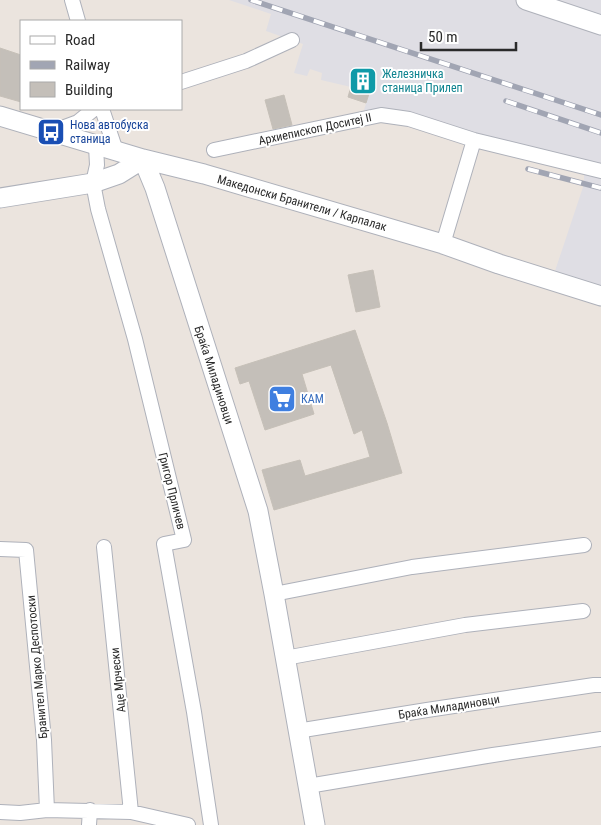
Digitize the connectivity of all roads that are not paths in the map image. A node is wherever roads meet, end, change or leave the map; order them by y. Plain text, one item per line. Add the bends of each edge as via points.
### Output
1 (72, 0) edge
2 (526, 0) edge
3 (78, 20) edge
4 (601, 25) edge
5 (292, 40) dead end
6 (182, 82) edge
7 (93, 110) edge
8 (102, 110) edge
9 (0, 116) edge
10 (52, 132) junction
11 (474, 140) junction
12 (96, 146) junction
13 (214, 150) dead end
14 (116, 151) junction
15 (142, 160) junction
16 (601, 171) edge
17 (93, 183) junction
18 (0, 198) edge
19 (443, 244) junction
20 (601, 296) edge
21 (584, 545) dead end
22 (104, 547) dead end
23 (0, 549) edge
24 (274, 594) junction
25 (583, 611) dead end
26 (284, 658) junction
27 (601, 686) edge
28 (297, 732) junction
29 (601, 739) edge
30 (308, 786) junction
31 (47, 810) junction
32 (90, 810) junction
33 (0, 812) edge
34 (131, 812) junction
35 (19, 819) edge
36 (154, 822) edge
37 (89, 825) edge
38 (188, 825) edge
39 (210, 825) edge
40 (315, 825) edge

1 - 3 street
2 - 4 street
5 - 6 street via 246,61
7 - 10 street via 78,122
8 - 14 street
9 - 10 street, Македонски Бранители / Карпалак
10 - 12 street, Македонски Бранители / Карпалак
11 - 13 street, Архиепископ Доситеј II via 409,119 381,115
11 - 16 street, Архиепископ Доситеј II
11 - 19 street
12 - 14 street, Македонски Бранители / Карпалак
12 - 17 street, Григор Прличев via 98,165
14 - 15 street, Македонски Бранители / Карпалак
15 - 17 street via 119,174
15 - 19 street, Македонски Бранители / Карпалак via 204,174
15 - 24 street, Браќа Миладиновци via 155,188 258,511
17 - 18 street
17 - 39 street, Григор Прличев via 184,540 164,544
19 - 20 street, Македонски Бранители / Карпалак
21 - 24 street via 412,567
22 - 34 street, Аце Мрчески
23 - 31 street, Бранител Марко Деспотоски via 26,550 44,740
24 - 26 street, Браќа Миладиновци
25 - 26 street via 465,625
26 - 28 street, Браќа Миладиновци
27 - 28 street, Браќа Миладиновци via 437,708
28 - 30 street, Браќа Миладиновци
29 - 30 street
30 - 40 street, Браќа Миладиновци
31 - 32 street
31 - 35 street
32 - 34 street
32 - 37 street
33 - 35 street
34 - 36 street
36 - 38 street

